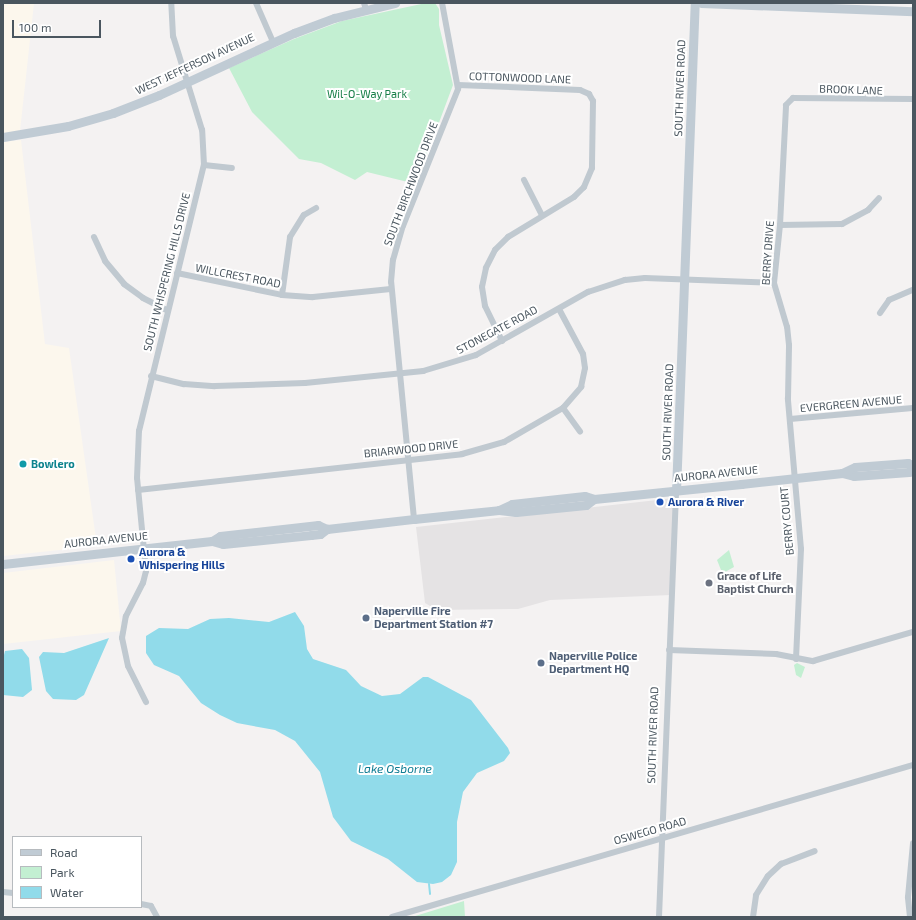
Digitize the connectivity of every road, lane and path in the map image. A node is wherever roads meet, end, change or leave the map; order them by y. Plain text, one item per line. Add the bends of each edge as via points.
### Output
1 (171, 3) edge
2 (256, 3) edge
3 (395, 3) edge
4 (442, 3) edge
5 (695, 3) edge
6 (701, 3) edge
7 (365, 6) edge
8 (913, 11) edge
9 (273, 42) junction
10 (187, 82) junction
11 (458, 85) junction
12 (913, 99) edge
13 (788, 100) joint
14 (3, 138) edge
15 (204, 165) junction
16 (232, 168) dead end
17 (524, 180) dead end
18 (879, 198) dead end
19 (316, 208) dead end
20 (542, 215) junction
21 (780, 225) junction
22 (94, 237) dead end
23 (177, 274) junction
24 (685, 280) junction
25 (774, 283) junction
26 (391, 289) junction
27 (913, 290) edge
28 (282, 295) junction
29 (559, 309) junction
30 (167, 310) junction
31 (880, 313) dead end
32 (502, 341) junction
33 (399, 374) junction
34 (151, 376) junction
35 (563, 408) junction
36 (913, 408) edge
37 (790, 419) junction
38 (580, 431) dead end
39 (408, 460) junction
40 (913, 468) edge
41 (794, 478) junction
42 (138, 490) junction
43 (676, 490) junction
44 (414, 519) junction
45 (145, 548) junction
46 (3, 564) edge
47 (913, 632) edge
48 (669, 650) junction
49 (796, 659) junction
50 (146, 702) dead end
51 (913, 765) edge
52 (661, 838) junction
53 (913, 843) edge
54 (814, 850) dead end
55 (142, 904) edge
56 (157, 917) edge
57 (392, 917) edge
58 (659, 917) edge
59 (753, 917) edge
60 (910, 917) edge

1 - 10 street, SOUTH WHISPERING HILLS DRIVE via 173,36
2 - 9 street
3 - 7 street, WEST JEFFERSON AVENUE
4 - 11 street via 446,34
5 - 24 street, SOUTH RIVER ROAD
6 - 8 street
7 - 9 street, WEST JEFFERSON AVENUE
9 - 10 street, WEST JEFFERSON AVENUE
10 - 14 street, WEST JEFFERSON AVENUE via 144,101 89,120
10 - 15 street, SOUTH WHISPERING HILLS DRIVE via 202,130
11 - 20 street, COTTONWOOD LANE via 580,90 592,98 592,168 588,180 574,197
11 - 26 street, SOUTH BIRCHWOOD DRIVE via 397,244
12 - 13 street, BROOK LANE
13 - 21 street, BERRY DRIVE via 785,112
15 - 16 street
15 - 23 street, SOUTH WHISPERING HILLS DRIVE
17 - 20 street
18 - 21 street via 868,210 842,224
19 - 28 street via 304,215 290,237
20 - 32 street, COTTONWOOD LANE via 508,237 495,250 486,268 482,287 485,306
21 - 25 street, BERRY DRIVE
22 - 30 street via 105,261 124,284 143,298
23 - 28 street, WILLCREST ROAD
23 - 30 street, SOUTH WHISPERING HILLS DRIVE
24 - 25 street, STONEGATE ROAD
24 - 29 street, STONEGATE ROAD via 625,280 588,292
24 - 43 street, SOUTH RIVER ROAD
25 - 37 street, BERRY DRIVE via 788,335
26 - 28 street, WILLCREST ROAD via 313,297
26 - 33 street, SOUTH BIRCHWOOD DRIVE
27 - 31 street via 895,297
29 - 32 street, STONEGATE ROAD
29 - 35 street, BRIARWOOD DRIVE via 582,350 585,368 581,387
30 - 34 street, SOUTH WHISPERING HILLS DRIVE
32 - 33 street, STONEGATE ROAD via 452,364
33 - 34 street, STONEGATE ROAD via 305,384 215,386 184,384
33 - 39 street, SOUTH BIRCHWOOD DRIVE
34 - 42 street, SOUTH WHISPERING HILLS DRIVE via 139,431
35 - 38 street
35 - 39 street, BRIARWOOD DRIVE via 521,434 484,448 462,454
36 - 37 street, EVERGREEN AVENUE
37 - 41 street, BERRY DRIVE
39 - 42 street, BRIARWOOD DRIVE
39 - 44 street, SOUTH BIRCHWOOD DRIVE
40 - 41 street, AURORA AVENUE via 909,472 854,476 842,472
41 - 43 street, AURORA AVENUE
41 - 49 street, BERRY COURT via 801,549
42 - 45 street, SOUTH WHISPERING HILLS DRIVE
43 - 44 street, AURORA AVENUE via 512,504 499,510
43 - 48 street, SOUTH RIVER ROAD
44 - 45 street, AURORA AVENUE via 327,529 318,525 220,536 212,541
45 - 46 street, AURORA AVENUE
45 - 50 street, SOUTH WHISPERING HILLS DRIVE via 145,578 126,616 122,638 128,666
47 - 49 street via 826,658 809,661
48 - 49 street via 776,654
48 - 52 street, SOUTH RIVER ROAD
51 - 52 street, OSWEGO ROAD
52 - 57 street, OSWEGO ROAD
52 - 58 street, SOUTH RIVER ROAD
53 - 60 street via 908,897
54 - 59 street via 781,864 768,876 756,895
55 - 56 street via 151,906

